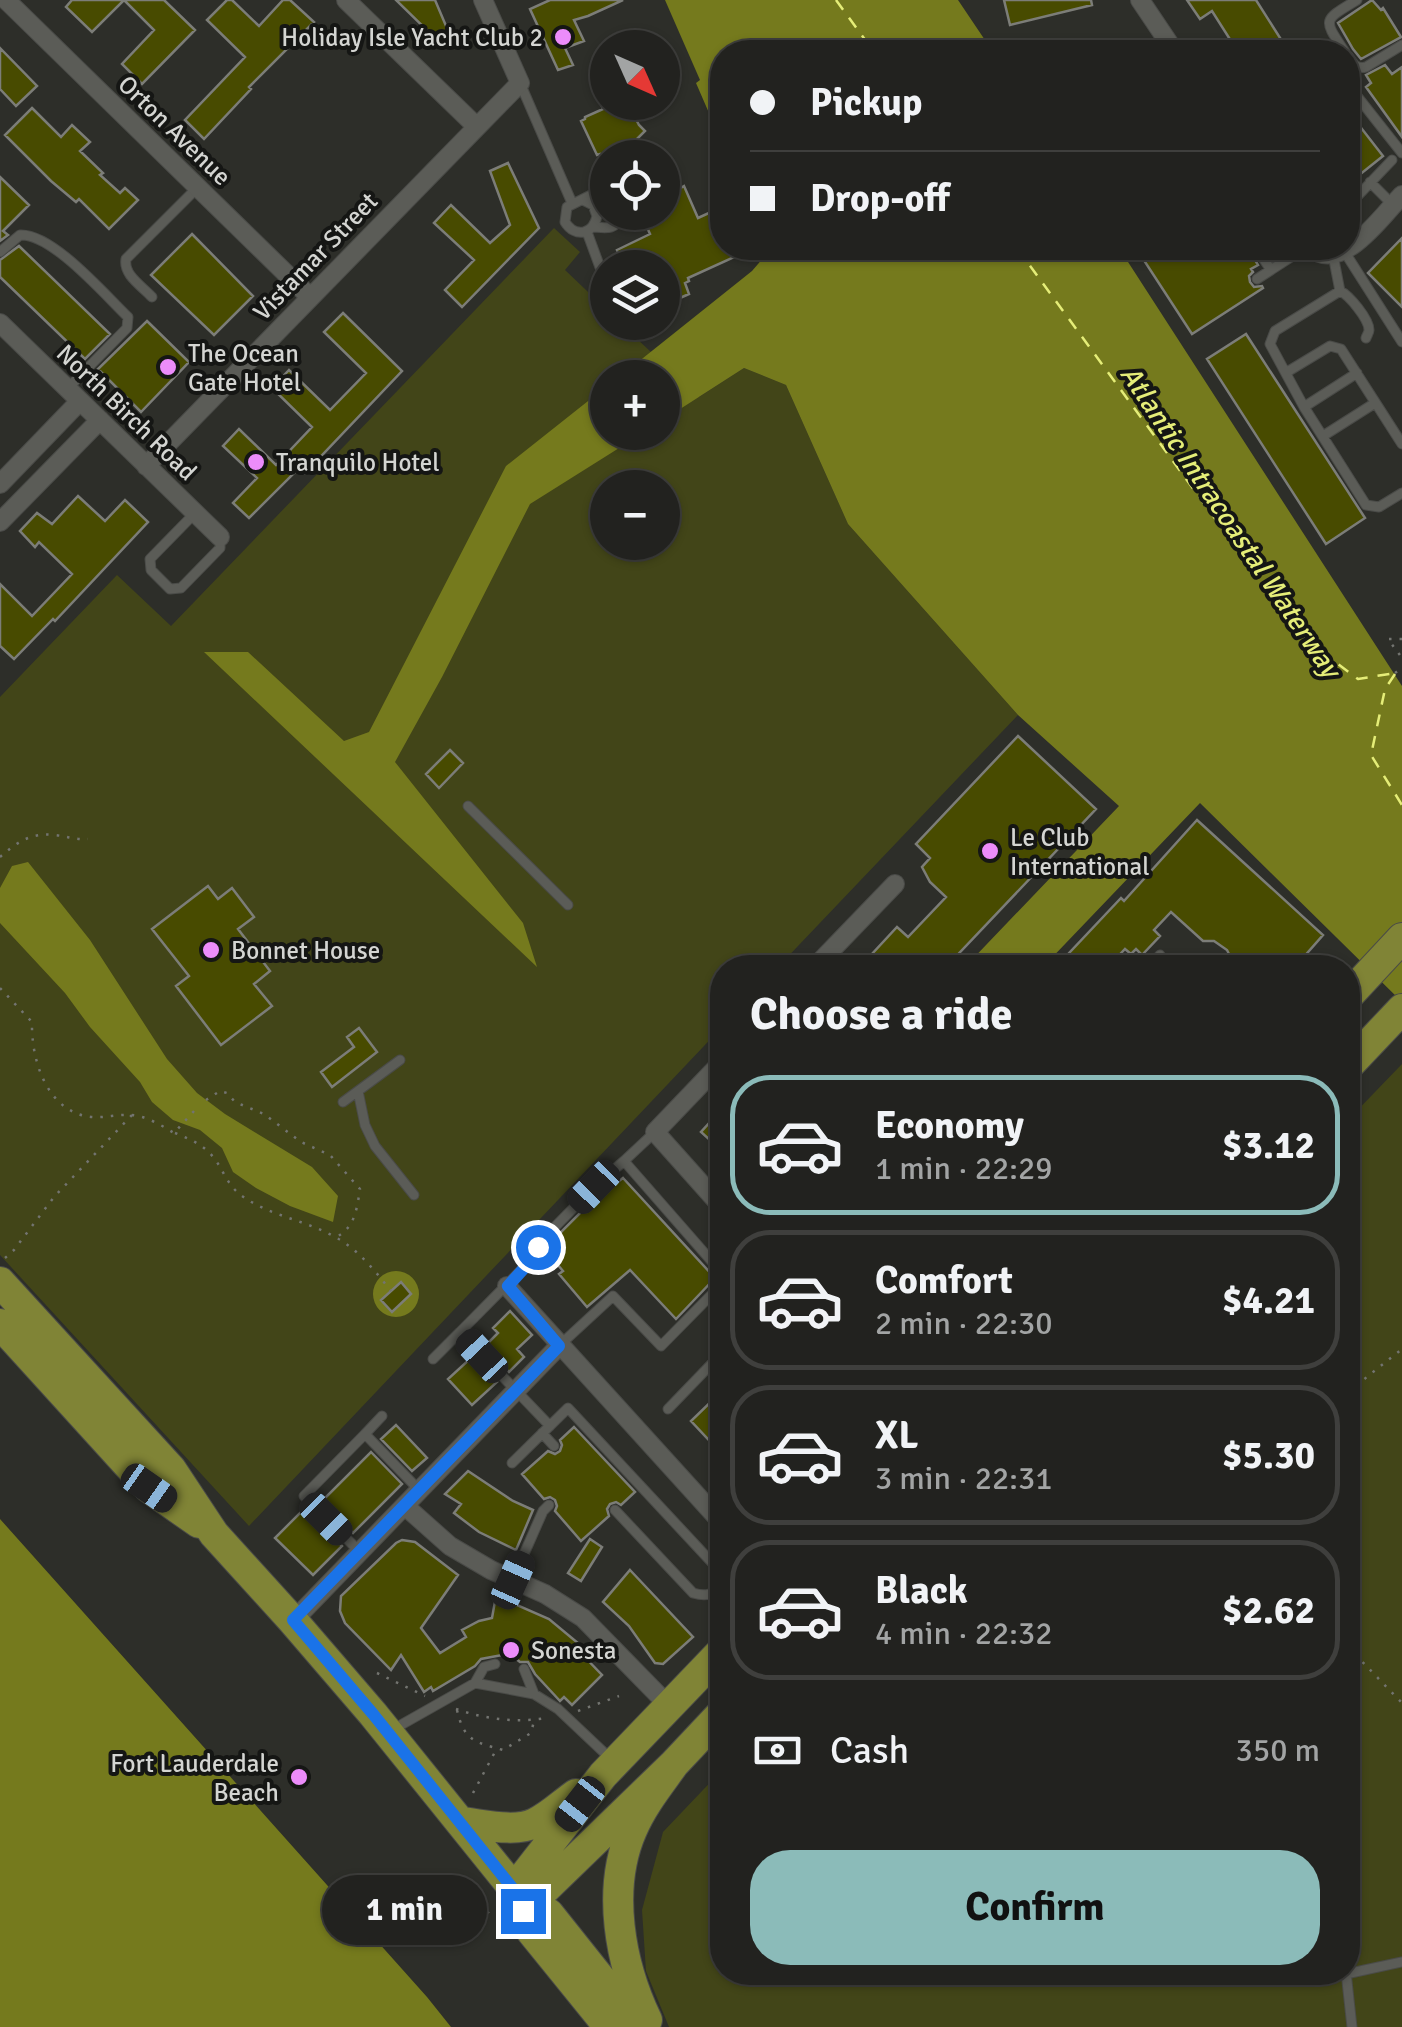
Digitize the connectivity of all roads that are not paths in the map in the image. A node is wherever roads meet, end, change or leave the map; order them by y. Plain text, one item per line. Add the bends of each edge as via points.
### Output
1 (6, 0) edge
2 (346, 0) edge
3 (483, 0) edge
4 (1140, 0) edge
5 (1357, 0) edge
6 (1166, 40) edge
7 (1337, 40) edge
8 (1402, 45) edge
9 (1360, 68) edge
10 (520, 83) junction
11 (1360, 101) edge
12 (477, 126) junction
13 (1402, 153) edge
14 (1392, 160) dead end
15 (1370, 182) junction
16 (198, 188) junction
17 (1360, 193) edge
18 (590, 196) edge
19 (1398, 200) edge
20 (577, 202) junction
21 (590, 204) edge
22 (590, 229) edge
23 (1360, 235) edge
24 (0, 252) edge
25 (1264, 260) edge
26 (1288, 260) edge
27 (1344, 260) edge
28 (1352, 260) edge
29 (1271, 270) junction
30 (1257, 279) dead end
31 (1340, 291) junction
32 (152, 297) dead end
33 (310, 297) junction
34 (0, 323) edge
35 (1366, 338) dead end
36 (1402, 342) edge
37 (1287, 372) junction
38 (1357, 374) junction
39 (74, 395) junction
40 (1376, 403) junction
41 (1304, 408) junction
42 (100, 420) junction
43 (1323, 436) junction
44 (1402, 444) edge
45 (146, 466) junction
46 (0, 484) edge
47 (1402, 493) edge
48 (195, 513) junction
49 (1, 519) edge
50 (220, 537) joint
51 (468, 806) dead end
52 (896, 884) dead end
53 (568, 904) dead end
54 (1402, 938) edge
55 (827, 955) edge
56 (1360, 983) edge
57 (1402, 1009) edge
58 (1360, 1053) edge
59 (400, 1060) dead end
60 (710, 1075) edge
61 (358, 1091) junction
62 (343, 1102) dead end
63 (655, 1132) junction
64 (624, 1162) junction
65 (710, 1194) edge
66 (414, 1195) dead end
67 (710, 1259) edge
68 (2, 1270) edge
69 (508, 1286) junction
70 (710, 1296) edge
71 (0, 1324) edge
72 (460, 1332) junction
73 (559, 1346) junction
74 (434, 1359) dead end
75 (710, 1366) edge
76 (515, 1392) junction
77 (668, 1409) dead end
78 (382, 1416) dead end
79 (546, 1429) junction
80 (364, 1434) junction
81 (554, 1446) dead end
82 (512, 1463) dead end
83 (420, 1491) junction
84 (549, 1504) dead end
85 (405, 1506) junction
86 (615, 1510) dead end
87 (710, 1510) edge
88 (214, 1534) junction
89 (360, 1552) junction
90 (710, 1559) edge
91 (513, 1580) junction
92 (710, 1594) edge
93 (293, 1620) junction
94 (710, 1663) edge
95 (495, 1664) dead end
96 (524, 1670) dead end
97 (475, 1682) junction
98 (534, 1694) junction
99 (669, 1706) junction
100 (710, 1725) edge
101 (388, 1733) junction
102 (674, 1764) junction
103 (609, 1768) junction
104 (460, 1822) junction
105 (504, 1899) junction
106 (1402, 1962) edge
107 (1360, 1970) edge
108 (1347, 1985) edge
109 (609, 2027) edge
110 (639, 2027) edge
111 (651, 2027) edge
112 (1352, 2027) edge

1 - 16 street, Orton Avenue
2 - 12 street
3 - 10 street
4 - 6 street
5 - 7 lane via 1328,21
8 - 9 lane
10 - 12 street, Vistamar Street
10 - 20 lane
11 - 13 lane
12 - 33 street, Vistamar Street
14 - 15 lane
15 - 17 lane
15 - 19 lane
16 - 32 lane via 126,260 127,272
16 - 33 street, Orton Avenue
18 - 20 lane
19 - 23 street
20 - 21 lane
20 - 22 lane via 567,207 567,226
24 - 39 lane via 20,234 34,236 64,254 128,317 127,328
25 - 29 lane
26 - 29 lane
27 - 31 lane
28 - 36 lane
29 - 30 lane
31 - 35 lane via 1368,325
31 - 37 lane via 1275,331 1270,344
33 - 45 street, Vistamar Street
34 - 39 street, North Birch Road
37 - 38 lane via 1336,346
37 - 41 lane
38 - 40 lane
38 - 41 lane
39 - 42 street, North Birch Road
39 - 46 street
40 - 43 lane
40 - 44 lane
41 - 43 lane
42 - 45 street, North Birch Road
42 - 49 street
43 - 47 lane via 1366,505 1380,508
45 - 48 street, North Birch Road
48 - 50 street, North Birch Road
48 - 50 lane via 150,559 151,570 170,589 181,588 220,548
51 - 53 lane
52 - 55 street
54 - 56 main road
57 - 58 main road
59 - 61 lane
60 - 63 street
61 - 62 lane
61 - 66 lane via 375,1146
63 - 64 lane
63 - 65 street
64 - 67 lane
64 - 69 lane via 540,1242
68 - 88 main road via 171,1469
69 - 72 lane
69 - 73 street
70 - 73 lane via 661,1346 612,1296
71 - 88 main road via 149,1488
72 - 74 lane
72 - 76 lane
73 - 76 street
73 - 87 street
75 - 77 lane
76 - 79 lane
76 - 83 street
78 - 80 lane
79 - 81 lane
79 - 82 lane
79 - 90 lane via 568,1408
80 - 83 lane
80 - 89 lane via 304,1496
83 - 85 street
84 - 91 lane
85 - 89 street
85 - 91 street via 450,1546
86 - 92 lane via 693,1593
88 - 93 main road
89 - 93 street
91 - 99 street via 583,1618
93 - 101 main road
94 - 99 main road
95 - 97 lane
96 - 98 lane
97 - 98 lane
97 - 101 lane
98 - 103 lane via 564,1715
99 - 103 main road
100 - 102 main road
101 - 104 main road
102 - 105 main road via 546,1888
102 - 111 main road via 646,1804 622,1861 626,1966
103 - 104 main road via 536,1822
103 - 105 main road
104 - 105 main road
105 - 109 main road
105 - 110 main road via 549,1914
106 - 107 lane
108 - 112 lane

